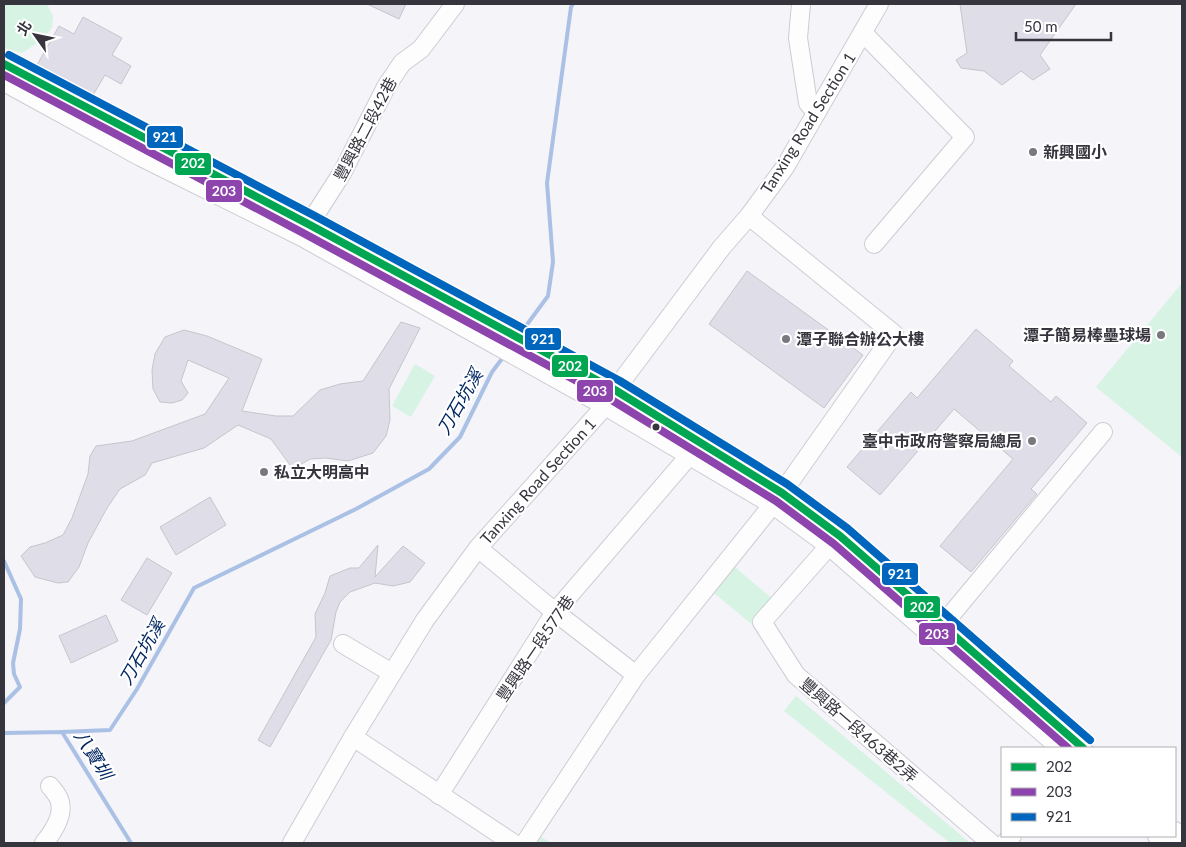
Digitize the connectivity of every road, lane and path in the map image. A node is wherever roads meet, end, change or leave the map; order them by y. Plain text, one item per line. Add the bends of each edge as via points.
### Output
1 (455, 4) edge
2 (801, 4) edge
3 (879, 4) edge
4 (862, 33) junction
5 (4, 64) edge
6 (4, 82) edge
7 (816, 113) junction
8 (749, 216) junction
9 (306, 231) junction
10 (874, 244) dead end
11 (513, 345) junction
12 (615, 390) junction
13 (605, 406) junction
14 (1103, 432) dead end
15 (695, 438) junction
16 (689, 456) junction
17 (777, 499) junction
18 (834, 541) junction
19 (478, 548) junction
20 (556, 612) junction
21 (938, 630) junction
22 (342, 644) dead end
23 (392, 673) junction
24 (636, 675) junction
25 (353, 737) junction
26 (1059, 747) edge
27 (1082, 747) edge
28 (50, 786) dead end
29 (439, 795) junction
30 (44, 843) edge
31 (292, 843) edge
32 (513, 843) edge
33 (525, 843) edge
34 (991, 843) edge

1 - 9 street, 豐興路二段42巷 via 421,49 402,62 342,173
2 - 7 street via 798,38 808,103
3 - 4 street, Tanxing Road Section 1
4 - 7 street, Tanxing Road Section 1
4 - 10 street via 965,137
5 - 9 street
6 - 9 street via 140,156
7 - 8 street, Tanxing Road Section 1 via 784,167
8 - 12 street, Tanxing Road Section 1
8 - 17 street via 894,334
9 - 11 street
11 - 12 street
11 - 13 street
12 - 13 street, Tanxing Road Section 1
12 - 15 street
13 - 16 street
13 - 19 street, Tanxing Road Section 1
14 - 21 street
15 - 16 street, 豐興路一段577巷
15 - 17 street
16 - 17 street
16 - 20 street, 豐興路一段577巷
17 - 18 street
17 - 24 street
18 - 21 street
18 - 34 street, 豐興路一段463巷2弄 via 762,622 796,675
19 - 20 street
19 - 23 street, Tanxing Road Section 1
20 - 24 street
20 - 29 street, 豐興路一段577巷
21 - 26 street
21 - 27 street
22 - 23 street
23 - 25 street, Tanxing Road Section 1
24 - 33 street
25 - 29 street
25 - 31 street, Tanxing Road Section 1
28 - 30 street via 61,806 53,832
29 - 32 street

